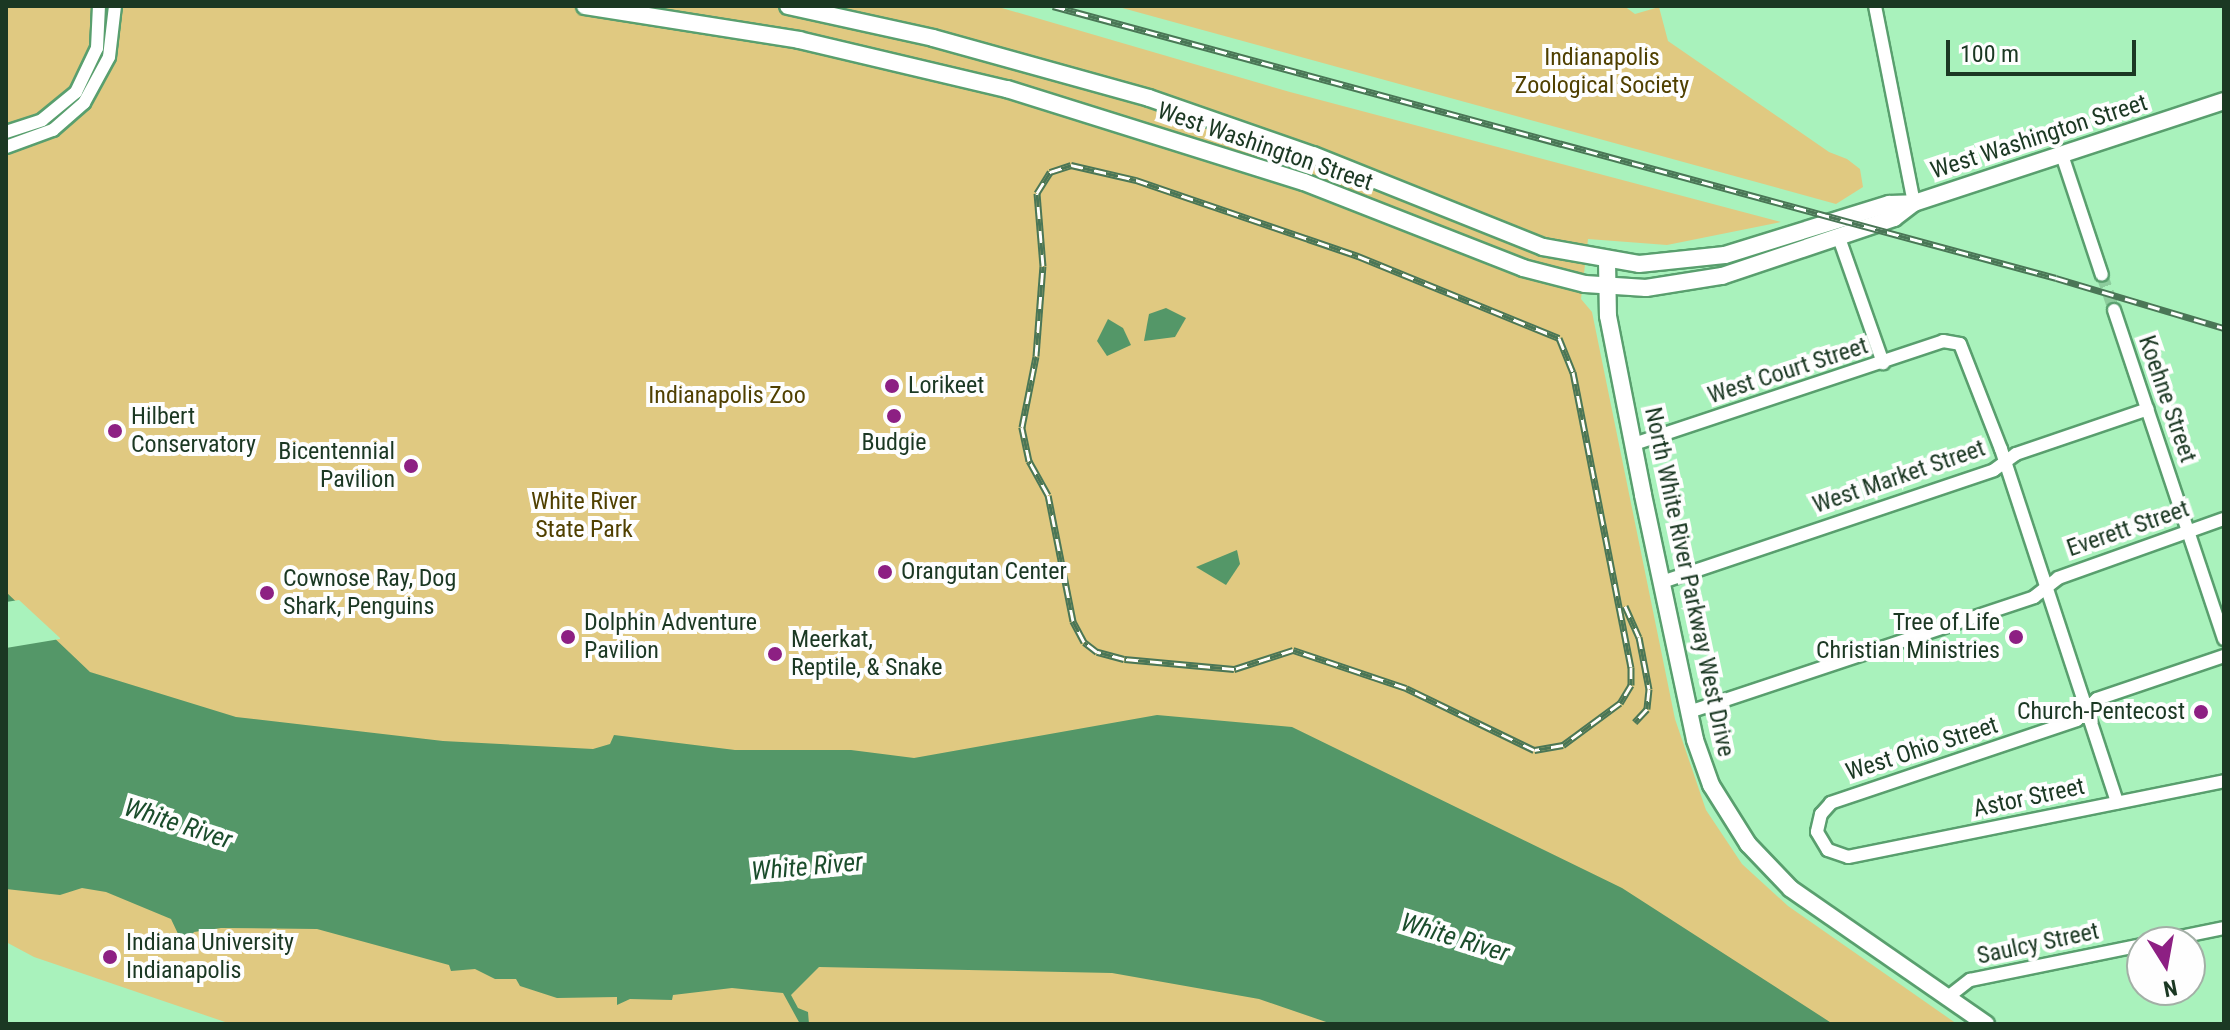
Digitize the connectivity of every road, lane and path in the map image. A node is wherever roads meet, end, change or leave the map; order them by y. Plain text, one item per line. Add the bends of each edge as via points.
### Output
1 (99, 6) edge
2 (115, 6) edge
3 (585, 6) edge
4 (788, 6) edge
5 (1875, 6) edge
6 (2224, 101) edge
7 (6, 132) edge
8 (6, 147) edge
9 (2062, 155) junction
10 (1914, 203) junction
11 (1839, 238) junction
12 (1607, 261) junction
13 (2102, 275) tunnel mouth
14 (1607, 287) junction
15 (2114, 310) tunnel mouth
16 (1883, 363) junction
17 (2148, 409) junction
18 (1634, 444) junction
19 (2005, 462) junction
20 (2224, 519) edge
21 (2189, 531) junction
22 (1662, 582) junction
23 (2046, 587) junction
24 (2224, 639) edge
25 (2224, 656) edge
26 (2087, 710) junction
27 (1689, 712) junction
28 (2224, 781) edge
29 (2117, 802) junction
30 (1844, 857) joint
31 (2126, 948) edge
32 (1948, 997) junction
33 (1986, 1024) edge

1 - 7 street via 97,48 76,92 42,120
2 - 8 street via 109,57 84,103 53,130
3 - 14 main road, West Washington Street via 799,40 1007,89 1304,182 1549,277
4 - 12 main road, West Washington Street via 933,38 1149,98 1313,155 1543,247
5 - 10 street
6 - 9 main road, West Washington Street
9 - 10 main road, West Washington Street
9 - 13 street
10 - 11 main road, West Washington Street via 1894,218
10 - 12 main road, West Washington Street via 1889,204 1707,259
11 - 14 main road, West Washington Street via 1698,281
11 - 16 street
12 - 14 main road, North White River Parkway West Drive
14 - 18 main road, North White River Parkway West Drive
15 - 17 street, Koehne Street
16 - 18 street, West Court Street
16 - 19 street, West Court Street via 1955,341 1967,354
17 - 19 street, West Market Street
17 - 21 street, Koehne Street
18 - 22 main road, North White River Parkway West Drive
19 - 22 street, West Market Street
19 - 23 street
20 - 21 street, Everett Street
21 - 23 street, Everett Street via 2058,578
21 - 24 street, Koehne Street
22 - 27 main road, North White River Parkway West Drive
23 - 26 street
23 - 27 street, Everett Street via 2034,597
25 - 26 street, West Ohio Street via 2097,699
26 - 29 street
26 - 30 street, West Ohio Street via 2077,720 1831,803 1819,818 1818,836 1828,850
27 - 32 main road, North White River Parkway West Drive via 1711,785 1760,859 1804,898
28 - 29 street, Astor Street
29 - 30 street, Astor Street
31 - 32 street, Saulcy Street via 1970,980
32 - 33 main road, North White River Parkway West Drive

